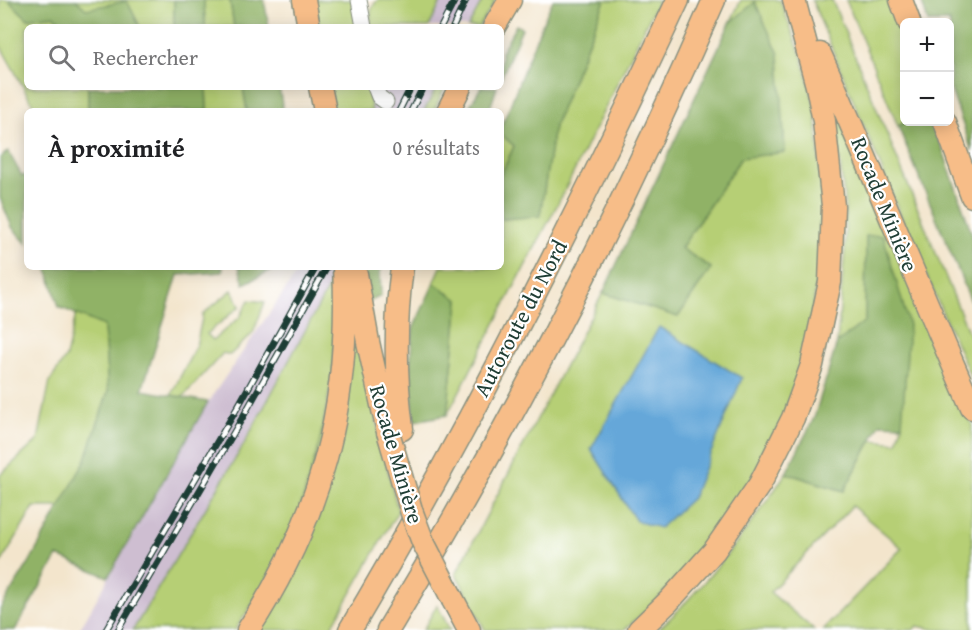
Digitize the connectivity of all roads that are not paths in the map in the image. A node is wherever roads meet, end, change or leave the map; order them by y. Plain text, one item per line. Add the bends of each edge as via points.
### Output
1 (304, 0) edge
2 (359, 0) edge
3 (510, 0) edge
4 (678, 0) edge
5 (714, 0) edge
6 (795, 0) edge
7 (902, 0) edge
8 (908, 18) edge
9 (308, 24) edge
10 (363, 24) edge
11 (496, 24) edge
12 (320, 90) edge
13 (376, 90) edge
14 (458, 90) edge
15 (386, 102) dead end
16 (323, 108) edge
17 (450, 108) edge
18 (946, 126) edge
19 (972, 196) edge
20 (344, 270) edge
21 (356, 270) edge
22 (402, 270) edge
23 (972, 408) edge
24 (395, 431) junction
25 (438, 547) junction
26 (248, 630) edge
27 (350, 630) edge
28 (388, 630) edge
29 (406, 630) edge
30 (470, 630) edge
31 (639, 630) edge

1 - 9 highway
2 - 10 lane
3 - 11 highway
4 - 27 highway, Autoroute du Nord via 514,333 398,550
5 - 25 highway, Autoroute du Nord via 580,285 513,416
6 - 23 highway, Rocade Minière via 861,144
6 - 31 highway via 824,121 833,206 830,282 812,365 793,418 760,484 714,552
7 - 8 highway
12 - 16 highway
13 - 15 lane
14 - 17 highway
18 - 19 highway
20 - 26 highway via 344,370 326,462 294,546
21 - 24 highway, Rocade Minière via 368,342
22 - 24 highway
24 - 30 highway, Rocade Minière, bridge via 419,533
25 - 28 highway, Autoroute du Nord
25 - 29 highway via 427,591

